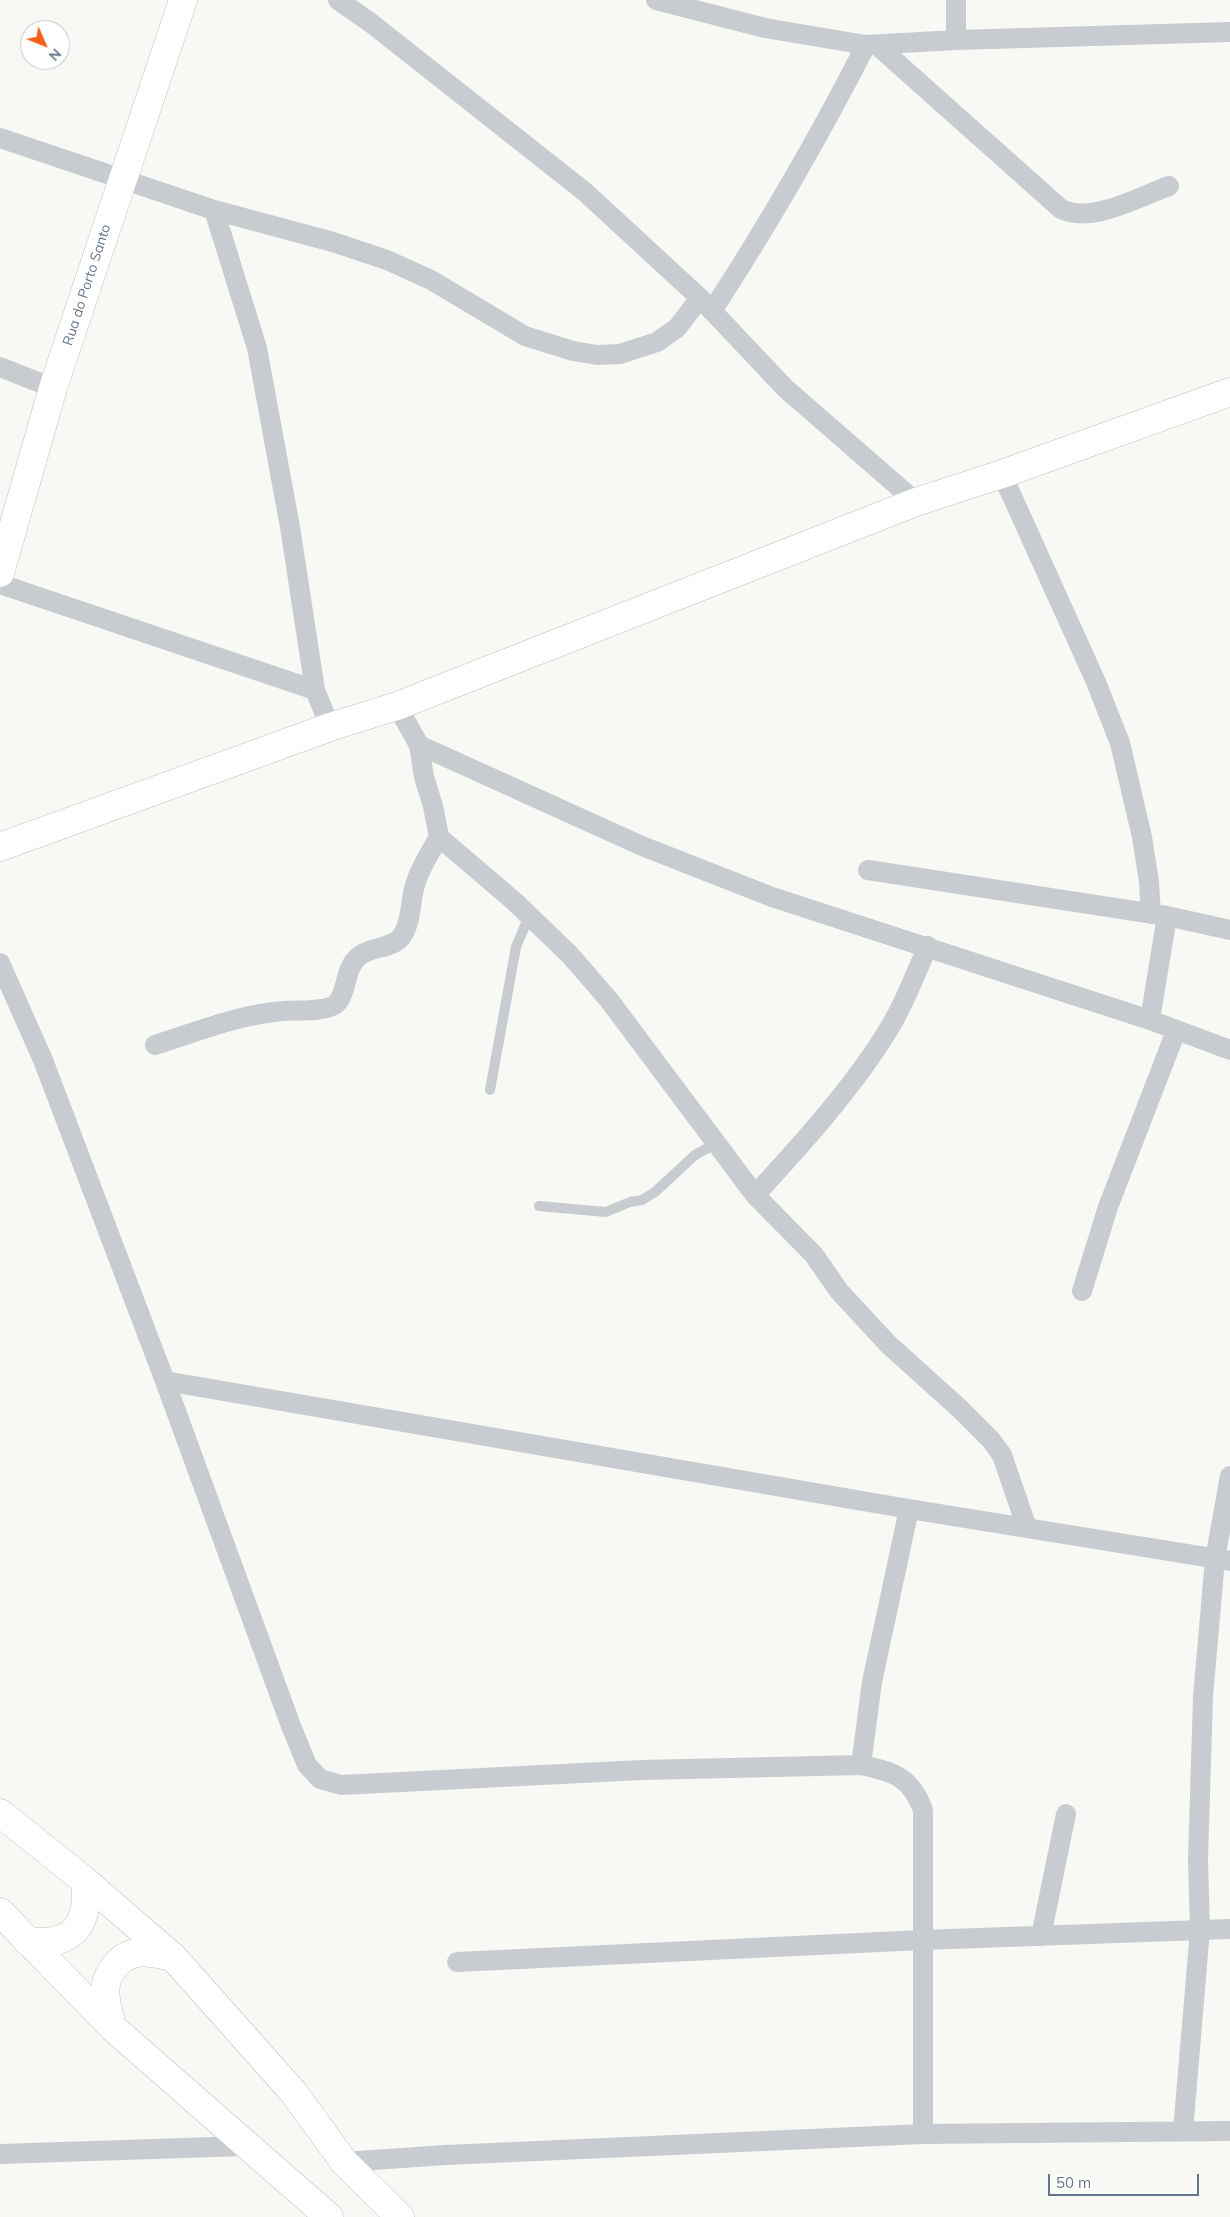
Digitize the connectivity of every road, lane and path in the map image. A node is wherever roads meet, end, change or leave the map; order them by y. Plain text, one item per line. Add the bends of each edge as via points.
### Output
1 (183, 0) edge
2 (338, 0) edge
3 (656, 0) edge
4 (956, 0) edge
5 (1230, 32) edge
6 (956, 40) junction
7 (872, 46) junction
8 (0, 138) edge
9 (122, 180) junction
10 (1169, 186) dead end
11 (214, 210) junction
12 (706, 304) junction
13 (0, 367) edge
14 (53, 388) junction
15 (1230, 392) edge
16 (1002, 474) junction
17 (916, 502) junction
18 (0, 572) edge
19 (0, 584) edge
20 (315, 690) junction
21 (397, 706) junction
22 (330, 727) junction
23 (419, 745) junction
24 (439, 837) junction
25 (0, 847) edge
26 (868, 870) dead end
27 (1159, 915) junction
28 (529, 916) junction
29 (1230, 930) edge
30 (928, 946) junction
31 (0, 963) edge
32 (1150, 1020) junction
33 (1176, 1031) junction
34 (156, 1045) dead end
35 (1230, 1050) edge
36 (490, 1090) dead end
37 (717, 1143) junction
38 (755, 1195) junction
39 (539, 1206) dead end
40 (1082, 1291) dead end
41 (165, 1381) junction
42 (1230, 1476) edge
43 (909, 1509) junction
44 (1027, 1528) junction
45 (1222, 1560) edge
46 (862, 1765) junction
47 (0, 1814) edge
48 (1066, 1814) dead end
49 (86, 1881) junction
50 (0, 1912) edge
51 (1230, 1929) edge
52 (1200, 1930) junction
53 (1041, 1936) junction
54 (27, 1940) junction
55 (922, 1940) junction
56 (173, 1957) junction
57 (457, 1962) dead end
58 (112, 2027) junction
59 (1183, 2131) junction
60 (1230, 2131) edge
61 (922, 2134) junction
62 (245, 2146) junction
63 (0, 2154) edge
64 (344, 2162) junction
65 (329, 2217) edge
66 (400, 2217) edge

1 - 9 street, Rua do Porto Santo
2 - 12 street via 585,192
3 - 7 street via 765,28
4 - 6 street
5 - 6 street
6 - 7 street
7 - 10 street via 1069,213 1096,212
7 - 12 street via 764,231
8 - 9 street
9 - 11 street
9 - 14 street, Rua do Porto Santo
11 - 12 street via 387,260 431,280 526,336 581,353 597,356 620,354 657,342
11 - 20 street via 257,348 290,527
12 - 17 street via 799,401
13 - 14 street
14 - 18 street, Rua do Porto Santo
15 - 16 street
16 - 17 street
16 - 27 street via 1120,742
17 - 21 street
19 - 20 street
20 - 22 street
21 - 22 street
21 - 23 street
22 - 25 street
23 - 24 street
23 - 30 street via 660,853 772,897
24 - 28 street
24 - 34 street via 420,870 401,937 393,944 369,950 357,957 335,1004 247,1017
26 - 27 street
27 - 29 street
27 - 32 street
28 - 36 lane via 516,947
28 - 37 street via 570,955 609,1000
30 - 32 street
30 - 38 street via 888,1031 875,1050 810,1133
31 - 41 street via 43,1060
32 - 33 street
33 - 35 street
33 - 40 street via 1108,1207
37 - 38 street
37 - 39 lane via 695,1155 642,1200 606,1212
38 - 44 street via 814,1255 838,1291 868,1324 991,1440 1002,1455
41 - 43 street
41 - 46 street via 291,1726 307,1765 320,1779 341,1785 368,1785 642,1770
42 - 45 street
43 - 44 street
43 - 46 street via 872,1682
44 - 45 street
45 - 52 street via 1203,1697
46 - 55 street via 888,1771 906,1781 917,1793 923,1810
47 - 49 street
48 - 53 street
49 - 54 street via 88,1901 85,1914 70,1934 50,1943
49 - 56 street
50 - 54 street
51 - 52 street
52 - 53 street
52 - 59 street
53 - 55 street
54 - 58 street
55 - 57 street
55 - 61 street
56 - 58 street via 149,1951 128,1954 119,1961 105,1984
56 - 64 street via 294,2093
58 - 62 street
59 - 60 street
59 - 61 street
61 - 64 street
62 - 63 street
62 - 65 street
64 - 66 street

